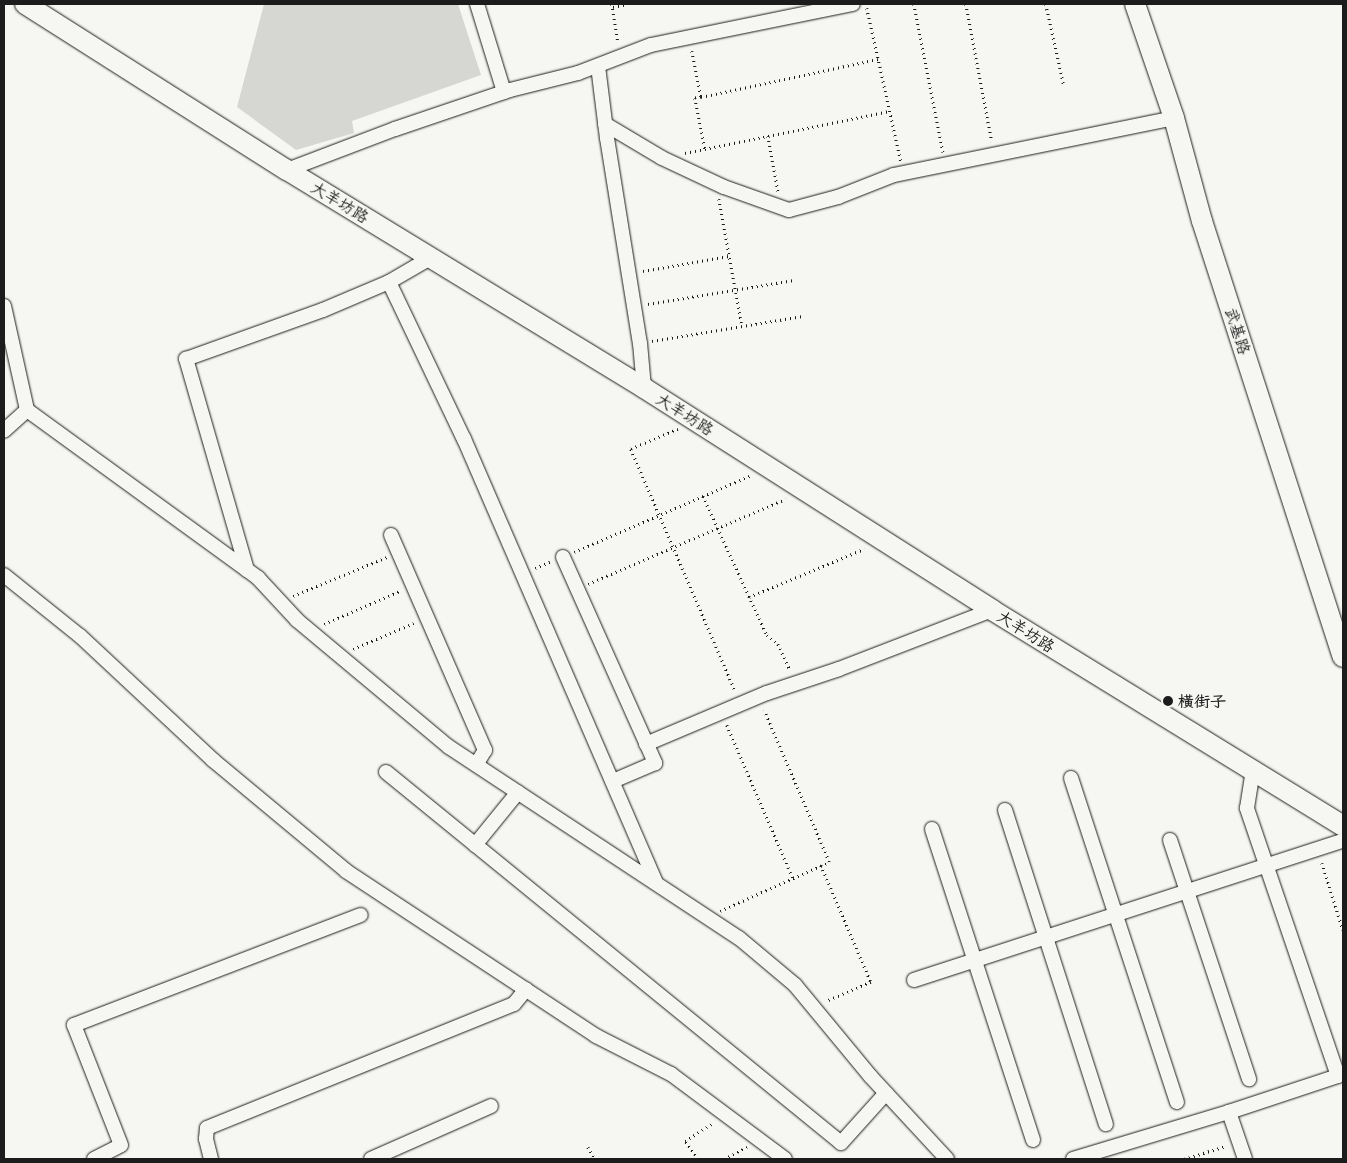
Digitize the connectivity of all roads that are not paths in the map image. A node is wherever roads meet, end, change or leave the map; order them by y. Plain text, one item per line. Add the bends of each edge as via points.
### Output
1 (25, 4) edge
2 (477, 4) edge
3 (853, 4) edge
4 (1135, 4) edge
5 (598, 66) junction
6 (504, 92) junction
7 (1174, 118) junction
8 (605, 124) junction
9 (288, 170) junction
10 (432, 257) junction
11 (389, 282) junction
12 (4, 306) edge
13 (644, 388) junction
14 (27, 410) junction
15 (4, 431) edge
16 (392, 535) dead end
17 (563, 556) road end
18 (247, 570) junction
19 (4, 575) edge
20 (992, 610) junction
21 (1343, 657) edge
22 (646, 744) junction
23 (476, 765) junction
24 (1253, 771) junction
25 (386, 772) dead end
26 (1071, 778) dead end
27 (613, 781) junction
28 (518, 792) junction
29 (1005, 810) dead end
30 (1343, 826) edge
31 (932, 829) dead end
32 (1170, 840) dead end
33 (1343, 841) edge
34 (475, 845) junction
35 (1266, 865) junction
36 (655, 881) junction
37 (1187, 891) junction
38 (1116, 914) junction
39 (361, 915) dead end
40 (1046, 937) junction
41 (974, 960) junction
42 (914, 980) dead end
43 (526, 989) junction
44 (1249, 1079) dead end
45 (886, 1093) junction
46 (1177, 1102) dead end
47 (491, 1106) dead end
48 (1229, 1112) junction
49 (1106, 1124) dead end
50 (1033, 1140) dead end
51 (94, 1159) edge
52 (211, 1159) edge
53 (371, 1159) edge
54 (785, 1159) edge
55 (947, 1159) edge
56 (1073, 1159) edge
57 (1245, 1159) edge

1 - 9 main road, 大羊坊路
2 - 6 street
3 - 5 street via 651,46
4 - 7 main road, 武基路
5 - 6 street
5 - 8 street
6 - 9 street
7 - 8 street via 903,173 838,197 789,210 716,183 662,158
7 - 21 main road, 武基路 via 1202,221
8 - 13 street via 640,343
9 - 10 main road, 大羊坊路
10 - 11 street
10 - 13 main road, 大羊坊路
11 - 18 street via 323,310 186,359
11 - 27 street via 464,440
12 - 14 street
13 - 20 main road, 大羊坊路
14 - 15 street
14 - 18 street
16 - 23 street via 485,750
17 - 22 street
18 - 23 street via 309,630 449,747
19 - 43 street via 80,636 213,760 346,871
20 - 22 street via 758,697
20 - 24 main road, 大羊坊路
22 - 27 street via 655,763
23 - 28 street
24 - 30 main road, 大羊坊路
24 - 35 street via 1247,808
25 - 34 street
26 - 38 street
27 - 36 street
28 - 34 street
28 - 36 street
29 - 40 street
31 - 41 street
32 - 37 street
33 - 35 street
34 - 45 street via 841,1143
35 - 37 street
35 - 48 street via 1338,1076
36 - 45 street via 739,938 795,985
37 - 38 street
37 - 44 street
38 - 40 street
38 - 46 street
39 - 51 street via 74,1025 121,1145
40 - 41 street
40 - 49 street
41 - 42 street
41 - 50 street
43 - 52 street via 514,1004 207,1128
43 - 54 street via 596,1036 671,1074
45 - 55 street
47 - 53 street
48 - 56 street
48 - 57 street

